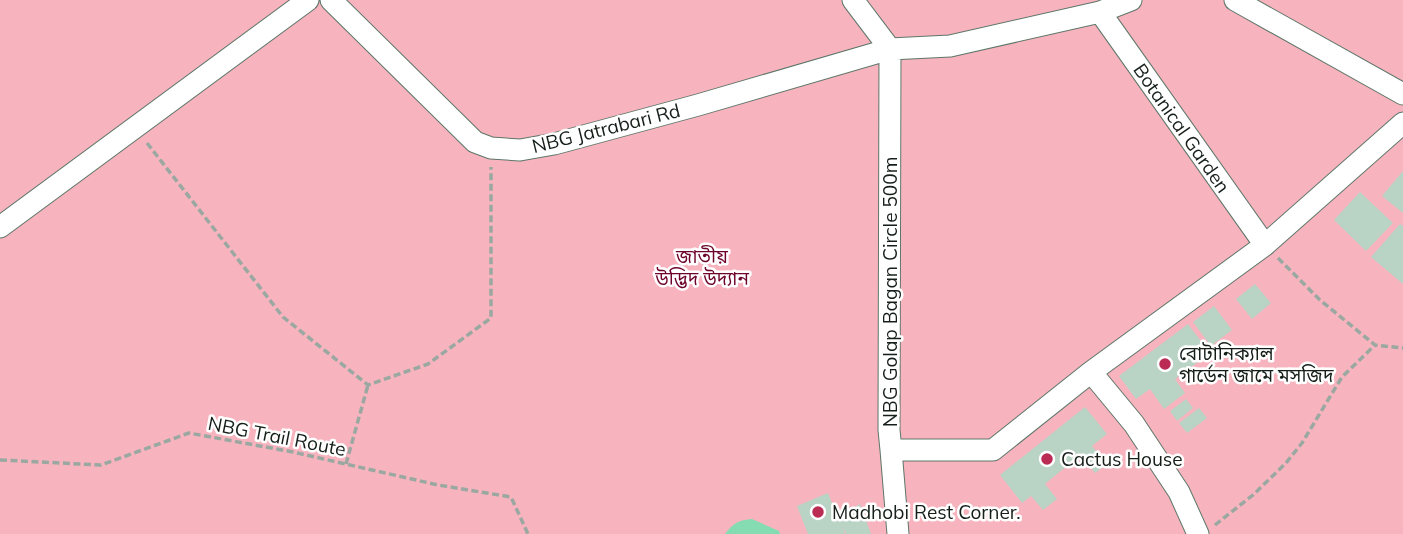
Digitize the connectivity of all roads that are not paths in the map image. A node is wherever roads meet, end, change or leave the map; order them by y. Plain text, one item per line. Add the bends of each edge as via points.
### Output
1 (308, 0) edge
2 (331, 0) edge
3 (853, 0) edge
4 (1131, 0) edge
5 (1235, 0) edge
6 (1100, 12) junction
7 (890, 49) junction
8 (1403, 94) edge
9 (1403, 123) edge
10 (0, 227) edge
11 (1265, 245) junction
12 (1091, 372) junction
13 (891, 450) junction
14 (1206, 530) edge
15 (898, 534) edge

1 - 10 street
2 - 7 street, NBG Jatrabari Rd via 475,142 491,148 520,150 554,144
3 - 7 street
4 - 6 street
5 - 8 street
6 - 7 street via 950,46
6 - 11 street, Botanical Garden
7 - 13 street, NBG Golap Bagan Circle 500m
9 - 11 street, NBG Golap Bagan Circle 500m
11 - 12 street, NBG Golap Bagan Circle 500m
12 - 13 street, NBG Golap Bagan Circle 500m via 993,450
12 - 14 street via 1135,424
13 - 15 street

